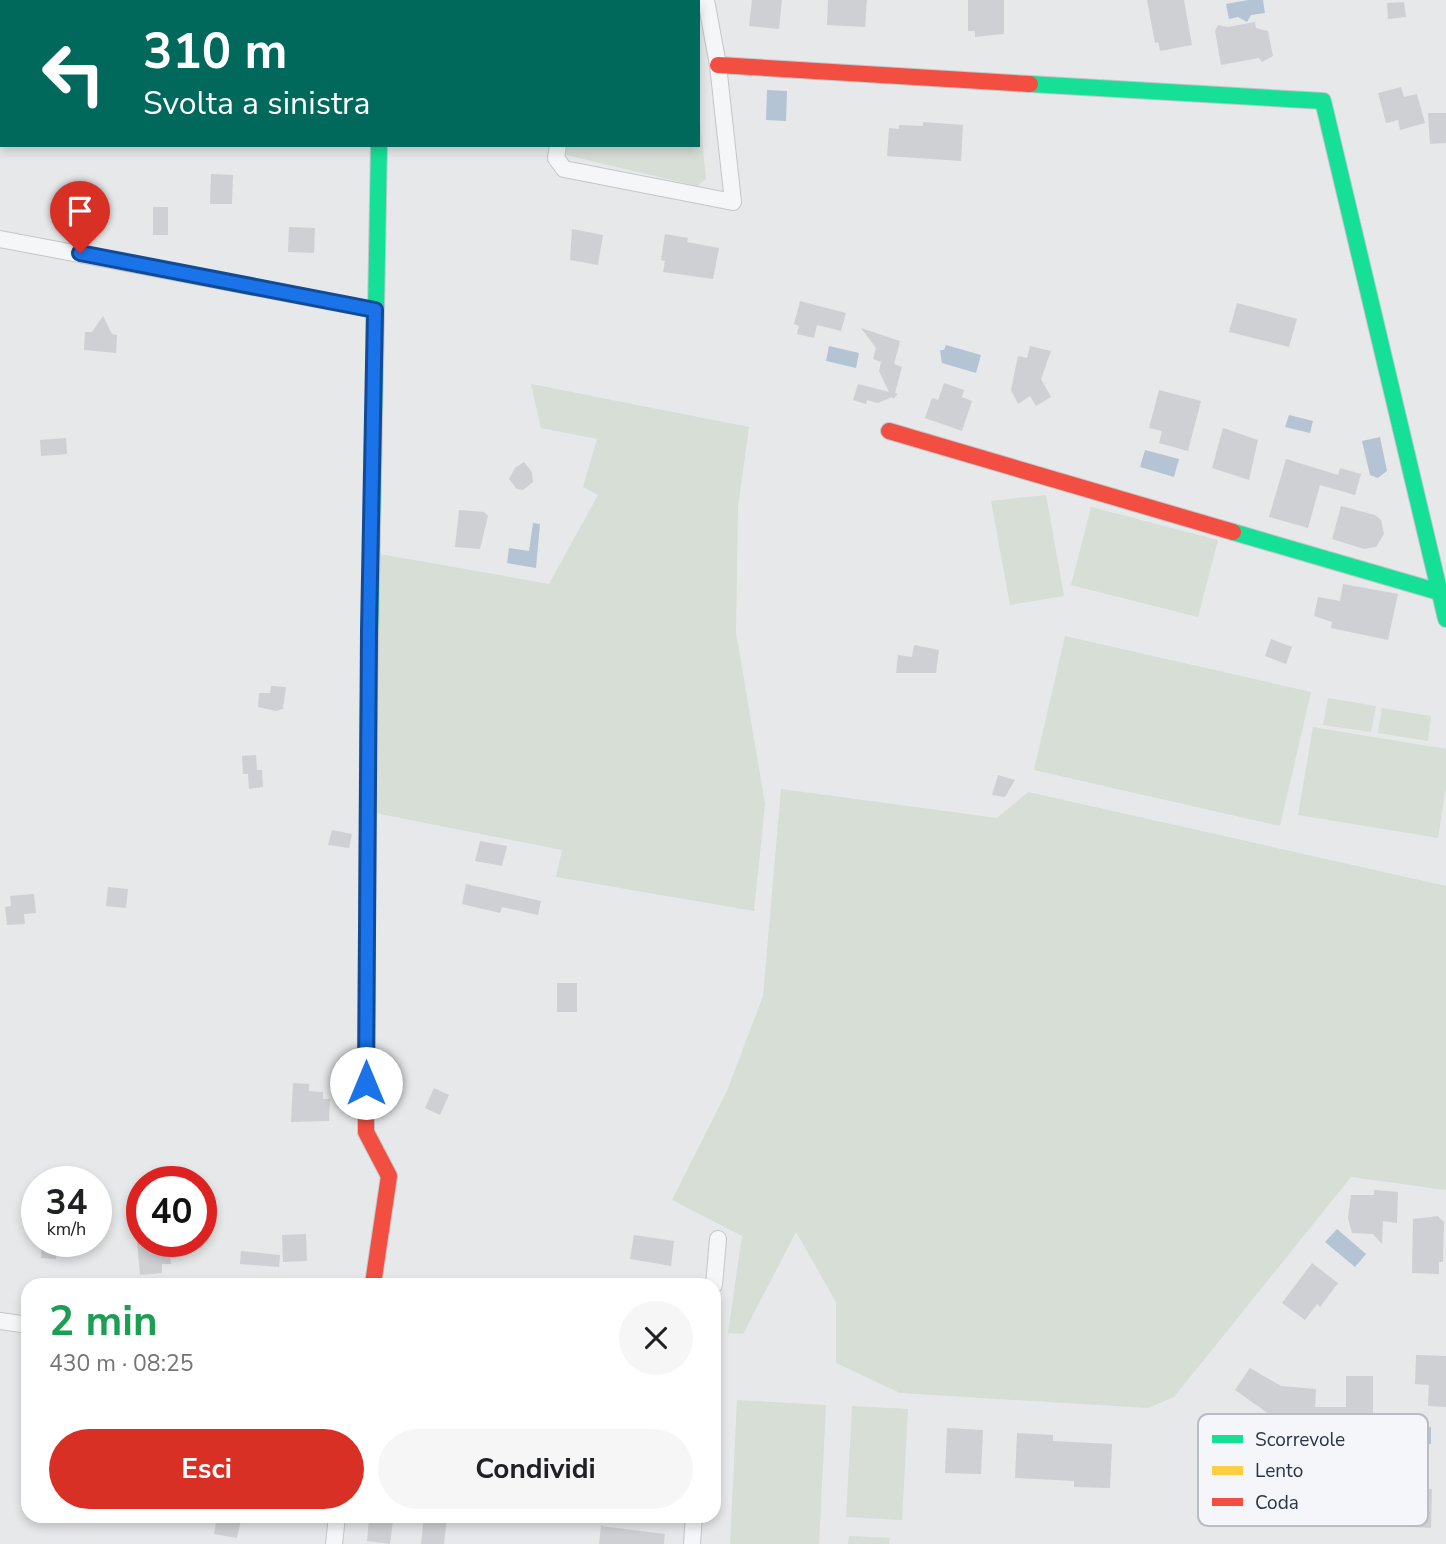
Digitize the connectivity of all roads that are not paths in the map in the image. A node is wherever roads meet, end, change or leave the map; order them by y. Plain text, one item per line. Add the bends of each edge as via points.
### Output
1 (706, 0) edge
2 (718, 65) junction
3 (379, 147) edge
4 (558, 147) edge
5 (0, 239) edge
6 (375, 310) junction
7 (889, 431) dead end
8 (1439, 592) junction
9 (1446, 619) edge
10 (718, 1239) dead end
11 (374, 1278) edge
12 (715, 1278) edge
13 (0, 1321) edge
14 (21, 1324) edge
15 (336, 1523) edge
16 (694, 1523) edge
17 (334, 1544) edge
18 (692, 1544) edge

1 - 2 street
2 - 4 street via 733,202 564,169 556,158
2 - 8 street via 1324,102
3 - 6 street
5 - 6 street
6 - 11 street via 366,1132 389,1176
7 - 8 street
8 - 9 street
10 - 12 street
13 - 14 street
15 - 17 street
16 - 18 street

